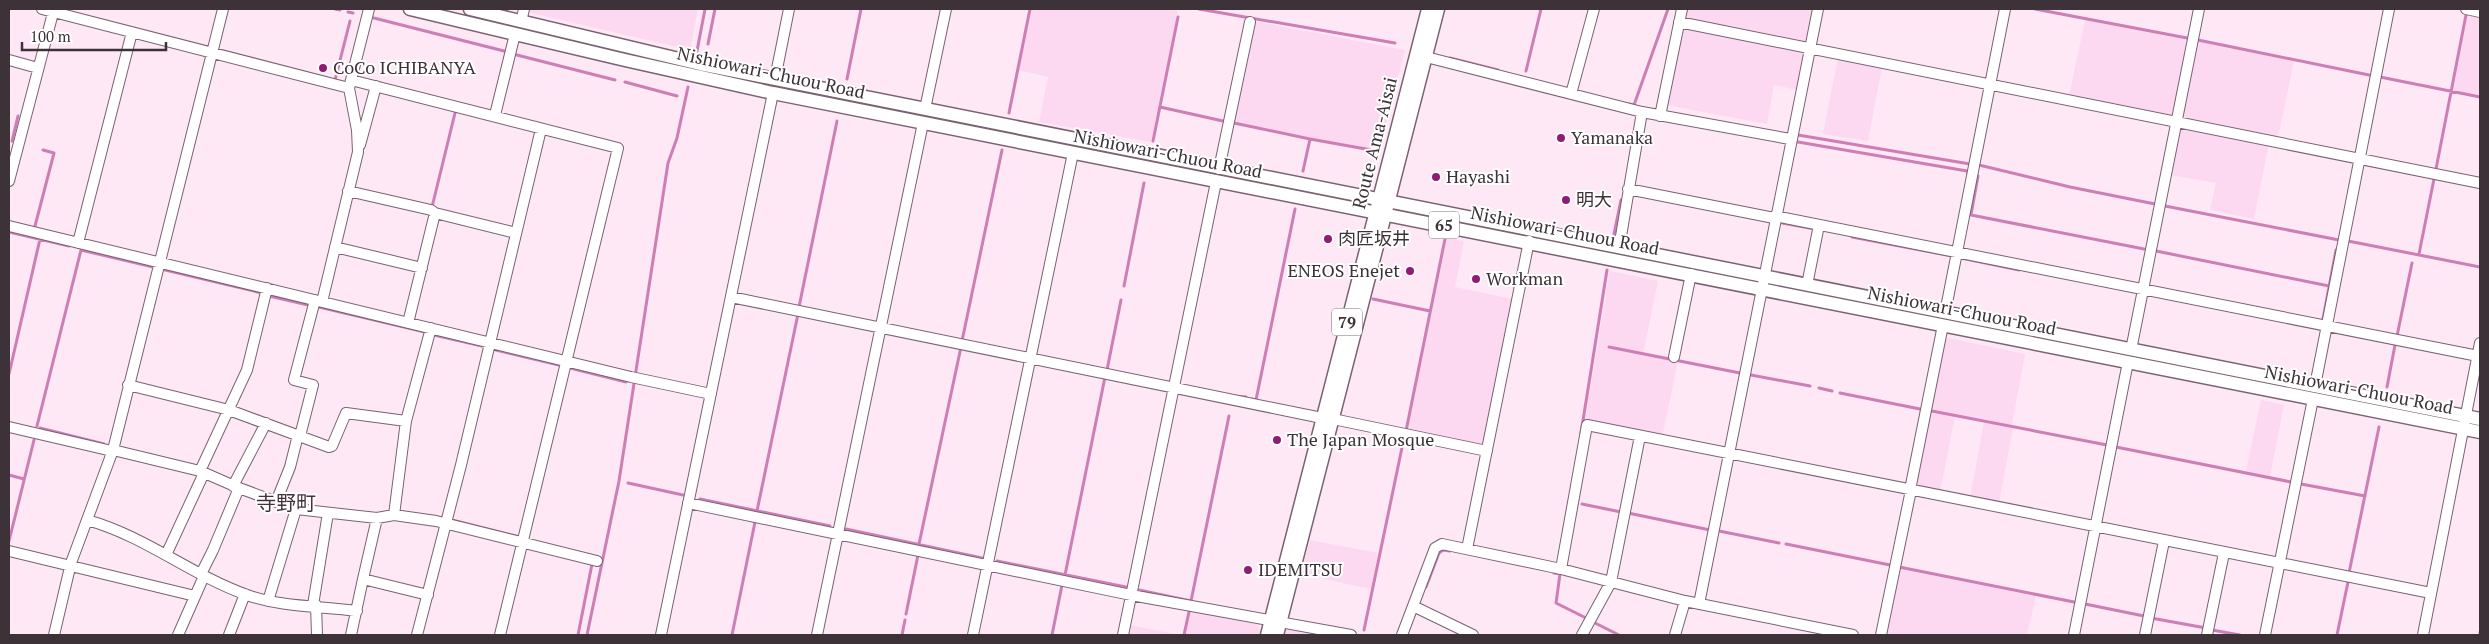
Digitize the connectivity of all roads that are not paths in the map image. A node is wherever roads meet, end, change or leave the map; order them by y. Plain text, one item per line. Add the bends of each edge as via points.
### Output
1 (42, 9) edge
2 (223, 9) edge
3 (369, 9) edge
4 (410, 9) edge
5 (470, 9) edge
6 (524, 9) edge
7 (789, 9) edge
8 (946, 9) edge
9 (1428, 9) edge
10 (1438, 9) edge
11 (1594, 9) edge
12 (1682, 9) edge
13 (1818, 9) edge
14 (2005, 9) edge
15 (2198, 9) edge
16 (2389, 9) edge
17 (2466, 9) edge
18 (53, 10) edge
19 (2480, 12) edge
20 (521, 22) junction
21 (1250, 22) dead end
22 (1679, 22) junction
23 (132, 32) junction
24 (515, 34) junction
25 (1810, 49) junction
26 (212, 53) junction
27 (1426, 56) junction
28 (9, 60) edge
29 (38, 68) junction
30 (775, 79) junction
31 (350, 84) junction
32 (1990, 84) junction
33 (376, 86) junction
34 (773, 92) junction
35 (1571, 94) junction
36 (925, 110) junction
37 (1642, 112) junction
38 (495, 116) junction
39 (1660, 116) junction
40 (2176, 121) junction
41 (923, 123) junction
42 (541, 129) junction
43 (1790, 139) junction
44 (358, 152) junction
45 (1073, 153) junction
46 (2359, 159) junction
47 (1218, 168) junction
48 (9, 181) edge
49 (1216, 182) junction
50 (2480, 183) edge
51 (1628, 189) junction
52 (348, 191) junction
53 (1382, 207) junction
54 (435, 213) junction
55 (1775, 217) junction
56 (1819, 225) junction
57 (9, 226) edge
58 (516, 233) junction
59 (1529, 241) junction
60 (78, 243) junction
61 (335, 247) junction
62 (1619, 248) junction
63 (1957, 252) junction
64 (158, 263) junction
65 (422, 268) junction
66 (1691, 274) junction
67 (1762, 283) junction
68 (1807, 285) junction
69 (267, 288) junction
70 (2143, 290) junction
71 (731, 297) junction
72 (318, 301) junction
73 (1944, 319) junction
74 (408, 323) junction
75 (2326, 326) junction
76 (881, 327) junction
77 (430, 328) junction
78 (490, 343) junction
79 (2480, 343) edge
80 (2130, 356) junction
81 (2478, 356) junction
82 (1674, 357) dead end
83 (1030, 358) junction
84 (566, 362) junction
85 (128, 385) junction
86 (1174, 388) junction
87 (2314, 392) junction
88 (711, 394) junction
89 (229, 410) junction
90 (1328, 418) junction
91 (2480, 419) edge
92 (406, 421) junction
93 (2464, 422) junction
94 (266, 423) junction
95 (9, 427) edge
96 (2480, 432) edge
97 (298, 435) junction
98 (1640, 436) junction
99 (112, 450) junction
100 (1487, 451) junction
101 (1730, 454) junction
102 (202, 472) junction
103 (236, 487) junction
104 (1910, 490) junction
105 (276, 502) junction
106 (688, 503) junction
107 (296, 509) junction
108 (328, 513) junction
109 (394, 516) junction
110 (377, 518) junction
111 (88, 520) junction
112 (446, 523) junction
113 (2095, 527) junction
114 (838, 534) junction
115 (2164, 541) junction
116 (523, 543) junction
117 (1467, 550) junction
118 (9, 551) edge
119 (2224, 553) junction
120 (166, 555) junction
121 (597, 561) dead end
122 (2279, 564) junction
123 (988, 565) junction
124 (70, 566) junction
125 (1561, 569) junction
126 (202, 575) junction
127 (363, 579) junction
128 (1611, 582) junction
129 (2431, 593) junction
130 (245, 594) junction
131 (1131, 594) junction
132 (428, 595) junction
133 (195, 596) junction
134 (268, 601) junction
135 (1685, 601) junction
136 (1698, 604) junction
137 (315, 605) junction
138 (1413, 606) junction
139 (357, 611) junction
140 (1276, 621) junction
141 (1829, 633) edge
142 (54, 635) edge
143 (178, 635) edge
144 (229, 635) edge
145 (317, 635) edge
146 (352, 635) edge
147 (417, 635) edge
148 (500, 635) edge
149 (661, 635) edge
150 (817, 635) edge
151 (973, 635) edge
152 (1123, 635) edge
153 (1267, 635) edge
154 (1277, 635) edge
155 (1351, 635) edge
156 (1402, 635) edge
157 (1473, 635) edge
158 (1582, 635) edge
159 (1675, 635) edge
160 (1853, 635) edge
161 (1881, 635) edge
162 (2074, 635) edge
163 (2145, 635) edge
164 (2208, 635) edge
165 (2265, 635) edge
166 (2423, 635) edge

1 - 18 street
2 - 26 street
3 - 31 street
4 - 24 main road, Nishiowari-Chuou Road / 65
5 - 20 main road, Nishiowari-Chuou Road / 65
6 - 20 street
7 - 30 street
8 - 36 street
9 - 53 main road, Route Ama-Aisai / 79
10 - 27 main road, Route Ama-Aisai / 79
11 - 35 street
12 - 22 street
13 - 25 street
14 - 32 street
15 - 40 street
16 - 46 street
17 - 19 street
18 - 23 street
18 - 29 street
20 - 30 main road, Nishiowari-Chuou Road / 65
21 - 47 street
22 - 25 street
22 - 39 street
23 - 26 street
23 - 60 street
24 - 34 main road, Nishiowari-Chuou Road / 65
24 - 38 street
25 - 32 street
25 - 43 street
26 - 31 street
26 - 64 street
27 - 35 street
27 - 53 main road, Route Ama-Aisai / 79
28 - 29 street
29 - 48 street
30 - 36 main road, Nishiowari-Chuou Road / 65
31 - 33 street
31 - 44 street
32 - 40 street
32 - 63 street
33 - 38 street
33 - 44 street
34 - 41 main road, Nishiowari-Chuou Road / 65
34 - 71 street
35 - 37 street
36 - 47 main road, Nishiowari-Chuou Road / 65
37 - 39 street
37 - 51 street
38 - 42 street
39 - 43 street
40 - 46 street
40 - 70 street
41 - 45 main road, Nishiowari-Chuou Road / 65
41 - 76 street
42 - 58 street
42 - 84 street via 618,148
43 - 55 street
44 - 52 street
45 - 49 main road, Nishiowari-Chuou Road / 65
45 - 83 street
46 - 50 street
46 - 75 street
47 - 53 main road, Nishiowari-Chuou Road / 65
49 - 53 main road, Nishiowari-Chuou Road / 65
49 - 86 street
51 - 55 street
51 - 62 street
52 - 54 street
52 - 61 street
53 - 59 main road, Nishiowari-Chuou Road / 65
53 - 62 main road, Nishiowari-Chuou Road / 65
53 - 90 main road, Route Ama-Aisai / 79
54 - 58 street
54 - 65 street
55 - 56 street
55 - 67 street
56 - 63 street
56 - 68 street
57 - 60 street
58 - 78 street
59 - 66 main road, Nishiowari-Chuou Road / 65
59 - 100 street
60 - 64 street
61 - 65 street
61 - 72 street
62 - 67 main road, Nishiowari-Chuou Road / 65
63 - 70 street
63 - 73 street
64 - 69 street
64 - 85 street
65 - 74 street
66 - 67 main road, Nishiowari-Chuou Road / 65
66 - 82 street
67 - 68 main road, Nishiowari-Chuou Road / 65
67 - 73 main road, Nishiowari-Chuou Road / 65
67 - 101 street
68 - 73 main road, Nishiowari-Chuou Road / 65
69 - 72 street
69 - 89 street via 247,370
70 - 75 street
70 - 80 street
71 - 76 street
71 - 88 street
72 - 74 street
72 - 97 street via 294,380 313,385
73 - 80 main road, Nishiowari-Chuou Road / 65
73 - 104 street
74 - 77 street
75 - 81 street
75 - 87 street
76 - 83 street
76 - 114 street
77 - 78 street
77 - 92 street
78 - 84 street
78 - 112 street
79 - 81 street
80 - 87 main road, Nishiowari-Chuou Road / 65
80 - 113 street
81 - 93 street
83 - 86 street
83 - 123 street
84 - 88 street
84 - 116 street
85 - 89 street
85 - 99 street
86 - 90 street
86 - 131 street
87 - 93 main road, Nishiowari-Chuou Road / 65
87 - 122 street
88 - 106 street
89 - 94 street
89 - 102 street
90 - 100 street
90 - 140 main road, Route Ama-Aisai / 79
91 - 93 main road, Nishiowari-Chuou Road / 65
92 - 97 street via 346,413 329,447
92 - 109 street
93 - 96 main road, Nishiowari-Chuou Road / 65
93 - 129 street
94 - 97 street
94 - 103 street
95 - 99 street
97 - 105 street
98 - 101 street
98 - 125 street via 1587,425
98 - 128 street
99 - 102 street
99 - 111 street
100 - 117 street
101 - 104 street
101 - 136 street
102 - 103 street
102 - 120 street
103 - 105 street
103 - 126 street
104 - 113 street
104 - 161 street
105 - 107 street
106 - 114 street
106 - 149 street
107 - 108 street
107 - 134 street
108 - 110 street
108 - 137 street
109 - 110 street
109 - 112 street
110 - 127 street
111 - 120 street via 115,528
111 - 124 street
112 - 116 street
112 - 132 street
113 - 115 street
113 - 162 street
114 - 123 street
114 - 150 street
115 - 119 street
115 - 163 street
116 - 121 street
116 - 148 street
117 - 125 street
117 - 138 street via 1442,544 1436,548
118 - 124 street
119 - 122 street
119 - 164 street
120 - 126 street
122 - 129 street
122 - 165 street
123 - 131 street
123 - 151 street
124 - 133 street
124 - 142 street
125 - 128 street
126 - 130 street
126 - 133 street
127 - 132 street
127 - 139 street
128 - 135 street
128 - 158 street
129 - 166 street
130 - 134 street
130 - 144 street
131 - 140 street
131 - 152 street
132 - 147 street
133 - 143 street
134 - 137 street
135 - 136 street
135 - 159 street
136 - 141 street
137 - 139 street
137 - 145 street
138 - 156 street
138 - 157 street
139 - 146 street
140 - 153 main road, Route Ama-Aisai / 79
140 - 154 main road, Route Ama-Aisai / 79
140 - 155 street
141 - 160 street

